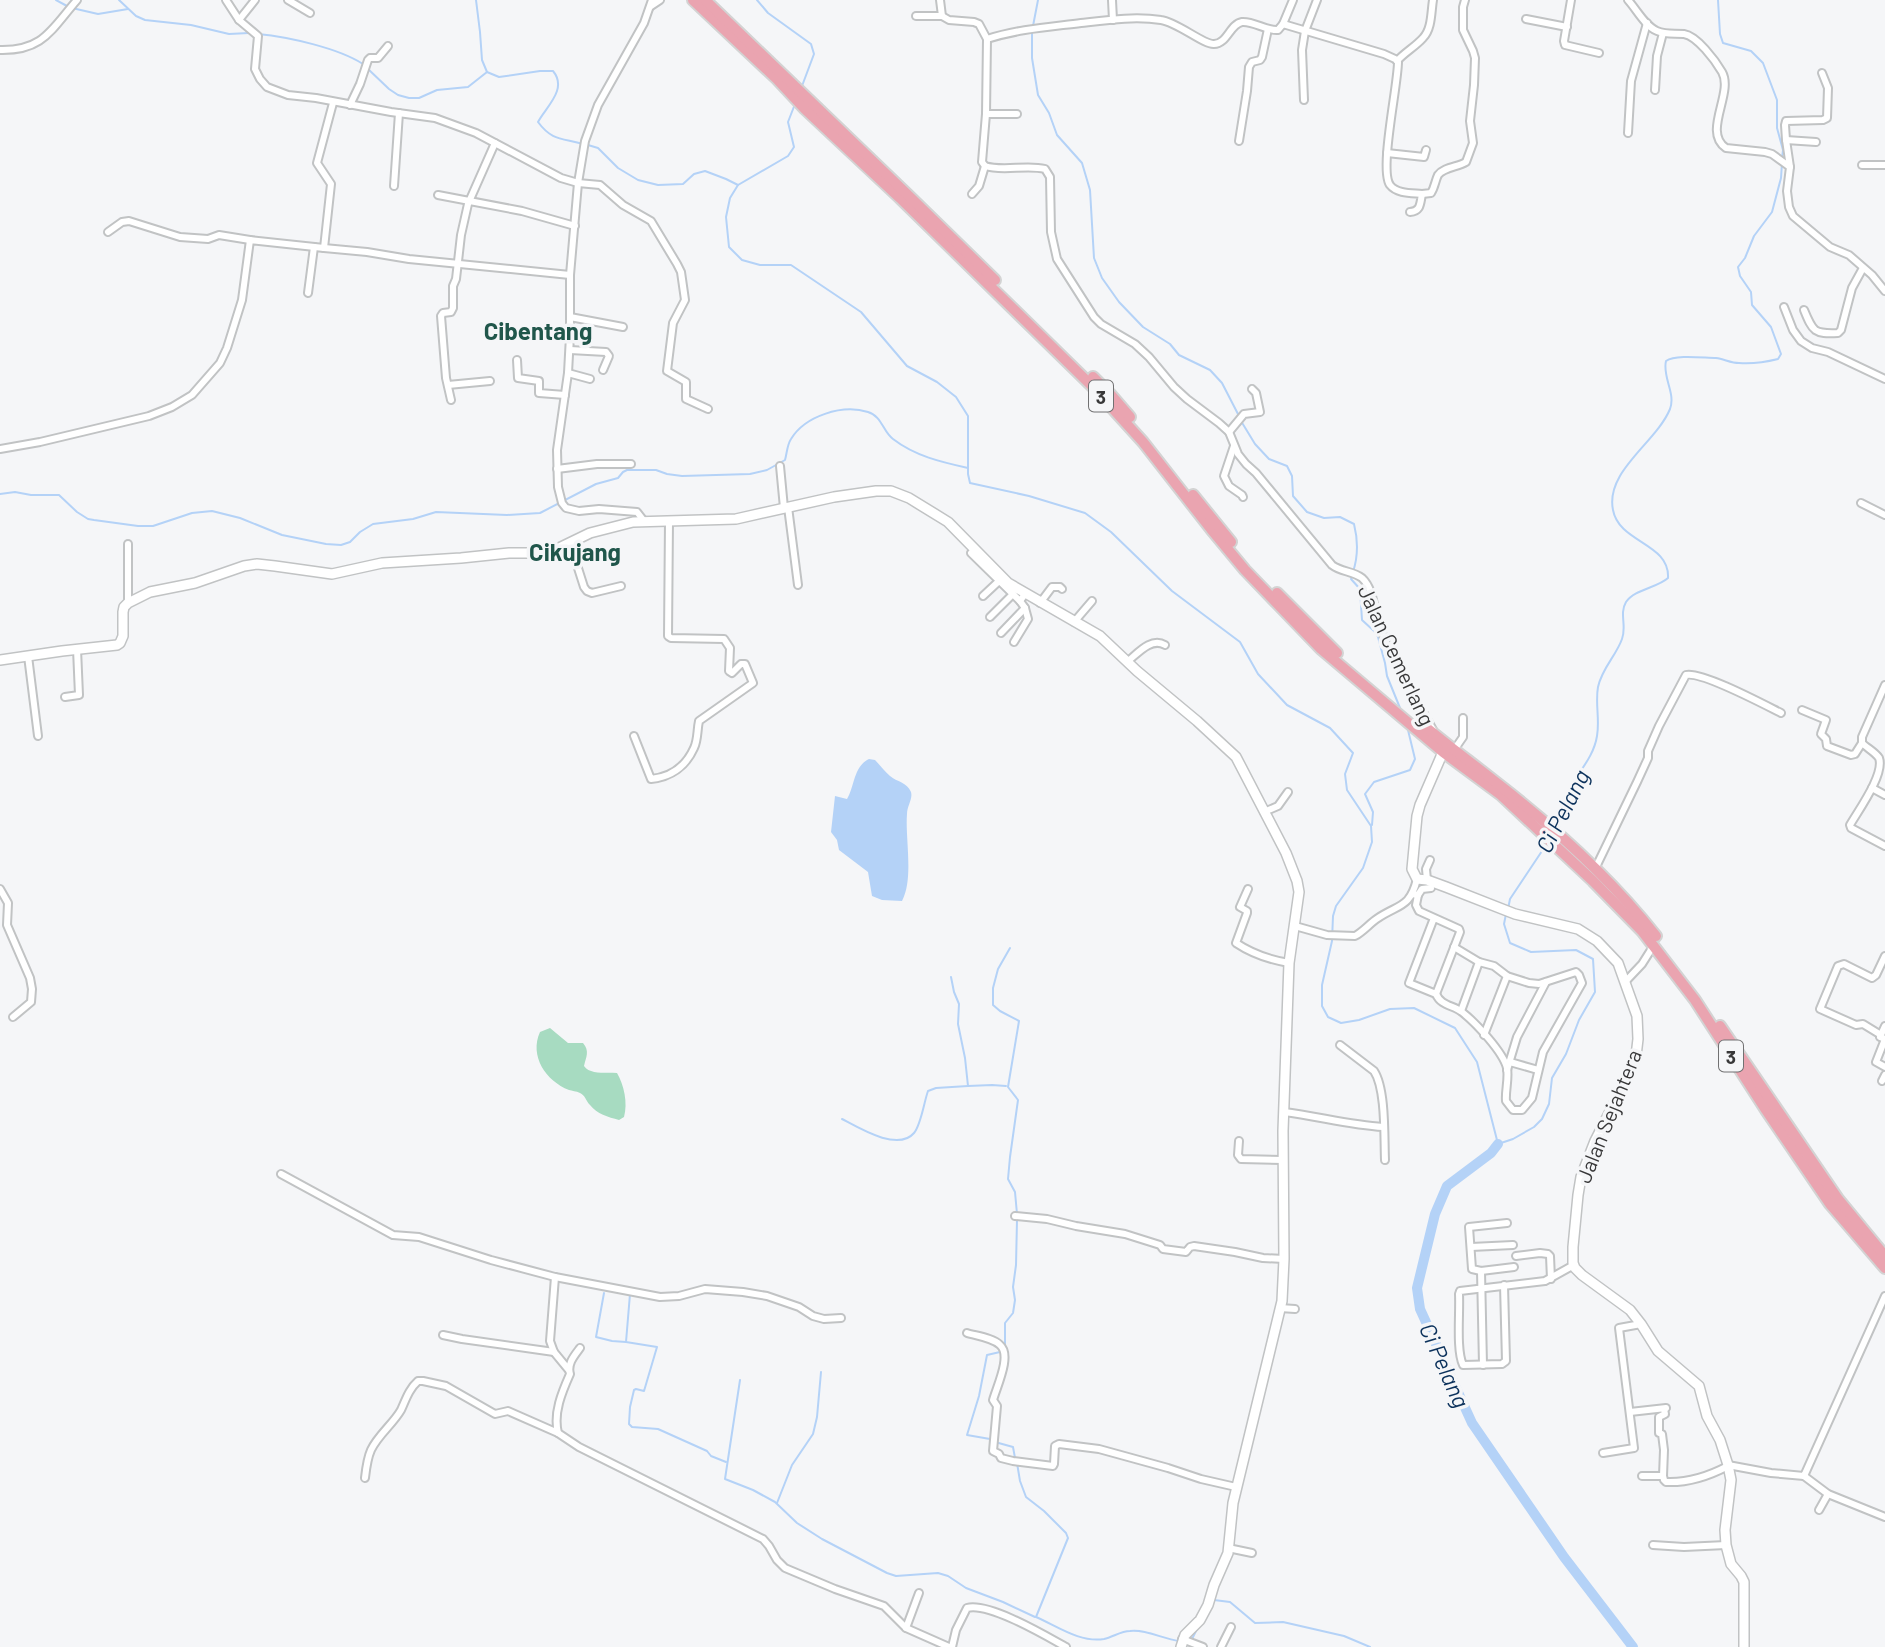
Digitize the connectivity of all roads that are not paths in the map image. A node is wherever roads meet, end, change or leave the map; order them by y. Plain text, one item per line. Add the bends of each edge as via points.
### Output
1 (77, 0) edge
2 (226, 0) edge
3 (255, 0) edge
4 (288, 0) edge
5 (660, 0) edge
6 (693, 0) edge
7 (705, 0) edge
8 (940, 0) edge
9 (1112, 0) edge
10 (1293, 0) edge
11 (1317, 0) edge
12 (1433, 0) edge
13 (1465, 0) edge
14 (1572, 0) edge
15 (1628, 0) edge
16 (652, 3) edge
17 (310, 12) dead end
18 (916, 16) dead end
19 (942, 16) junction
20 (1526, 19) dead end
21 (239, 20) junction
22 (1113, 20) junction
23 (1647, 23) junction
24 (1283, 24) junction
25 (1567, 27) junction
26 (1268, 29) junction
27 (1305, 31) junction
28 (1663, 33) junction
29 (987, 39) junction
30 (388, 46) dead end
31 (0, 50) edge
32 (1598, 52) dead end
33 (1397, 61) junction
34 (1822, 73) dead end
35 (781, 78) junction
36 (1655, 90) dead end
37 (1304, 100) dead end
38 (333, 103) junction
39 (350, 106) junction
40 (400, 113) junction
41 (986, 114) junction
42 (1017, 114) dead end
43 (1628, 133) dead end
44 (1786, 140) junction
45 (1239, 141) dead end
46 (1816, 142) dead end
47 (495, 143) junction
48 (1426, 150) dead end
49 (1387, 153) junction
50 (1785, 163) junction
51 (1885, 164) edge
52 (1862, 165) dead end
53 (985, 166) junction
54 (578, 183) junction
55 (394, 186) dead end
56 (972, 194) dead end
57 (1422, 194) junction
58 (438, 195) dead end
59 (469, 201) junction
60 (1410, 212) dead end
61 (575, 226) junction
62 (108, 232) dead end
63 (250, 240) junction
64 (314, 247) junction
65 (324, 248) junction
66 (457, 264) junction
67 (1863, 268) junction
68 (570, 275) junction
69 (1885, 291) edge
70 (308, 293) dead end
71 (1784, 307) dead end
72 (1804, 310) dead end
73 (570, 317) junction
74 (623, 327) dead end
75 (570, 350) junction
76 (517, 360) dead end
77 (603, 370) dead end
78 (568, 373) junction
79 (590, 379) dead end
80 (1885, 379) edge
81 (490, 381) dead end
82 (448, 384) junction
83 (1252, 389) dead end
84 (565, 395) junction
85 (451, 400) dead end
86 (708, 409) dead end
87 (1228, 432) junction
88 (1234, 446) junction
89 (0, 449) edge
90 (631, 464) dead end
91 (780, 466) dead end
92 (557, 469) junction
93 (1243, 497) dead end
94 (1861, 503) dead end
95 (786, 508) junction
96 (1885, 515) edge
97 (645, 521) junction
98 (669, 522) junction
99 (570, 543) junction
100 (128, 544) dead end
101 (971, 554) dead end
102 (999, 581) junction
103 (798, 585) dead end
104 (621, 586) dead end
105 (1062, 589) dead end
106 (1013, 594) junction
107 (983, 596) dead end
108 (1022, 598) junction
109 (1092, 601) dead end
110 (128, 603) junction
111 (1040, 603) junction
112 (1025, 608) junction
113 (990, 617) dead end
114 (1074, 622) junction
115 (1000, 633) dead end
116 (1014, 642) dead end
117 (1165, 645) dead end
118 (77, 649) junction
119 (28, 656) junction
120 (0, 660) edge
121 (1127, 662) junction
122 (1885, 685) edge
123 (65, 697) dead end
124 (1802, 710) dead end
125 (1781, 713) dead end
126 (1463, 718) dead end
127 (1418, 720) junction
128 (38, 736) dead end
129 (634, 736) dead end
130 (1862, 743) junction
131 (1448, 751) junction
132 (1872, 788) junction
133 (1288, 792) dead end
134 (1885, 796) edge
135 (1264, 812) junction
136 (1885, 846) edge
137 (1567, 850) junction
138 (1430, 860) dead end
139 (1595, 869) junction
140 (1425, 883) junction
141 (0, 889) edge
142 (1248, 889) dead end
143 (1415, 895) junction
144 (1434, 918) junction
145 (1294, 926) junction
146 (1654, 945) junction
147 (1454, 947) junction
148 (1885, 956) edge
149 (1479, 962) junction
150 (1289, 963) junction
151 (1679, 971) junction
152 (1507, 976) junction
153 (1546, 982) junction
154 (1625, 982) junction
155 (1436, 994) junction
156 (1461, 1011) junction
157 (13, 1017) dead end
158 (1885, 1026) edge
159 (1484, 1035) junction
160 (1881, 1035) junction
161 (1340, 1045) dead end
162 (1510, 1062) junction
163 (1885, 1067) edge
164 (1507, 1070) junction
165 (1538, 1070) junction
166 (1284, 1112) junction
167 (1383, 1127) junction
168 (1239, 1141) dead end
169 (1283, 1160) junction
170 (1385, 1160) dead end
171 (281, 1174) dead end
172 (1015, 1216) dead end
173 (1507, 1223) dead end
174 (1513, 1245) dead end
175 (1471, 1247) junction
176 (1516, 1256) dead end
177 (1885, 1256) edge
178 (1284, 1259) junction
179 (1574, 1265) junction
180 (1514, 1267) dead end
181 (1885, 1268) edge
182 (1481, 1271) junction
183 (555, 1277) junction
184 (1551, 1279) junction
185 (1504, 1285) junction
186 (1482, 1287) junction
187 (1885, 1296) edge
188 (1280, 1308) junction
189 (1295, 1309) dead end
190 (841, 1318) dead end
191 (1641, 1324) junction
192 (967, 1333) dead end
193 (443, 1335) dead end
194 (580, 1348) dead end
195 (554, 1352) junction
196 (1483, 1364) junction
197 (568, 1369) junction
198 (1630, 1412) junction
199 (558, 1433) junction
200 (1603, 1453) dead end
201 (1728, 1466) junction
202 (1642, 1476) dead end
203 (1663, 1476) junction
204 (1804, 1476) junction
205 (365, 1478) dead end
206 (1236, 1487) junction
207 (1828, 1494) junction
208 (1819, 1510) dead end
209 (1885, 1517) edge
210 (1653, 1545) dead end
211 (1726, 1545) junction
212 (1228, 1548) junction
213 (1252, 1553) dead end
214 (919, 1593) dead end
215 (1231, 1627) dead end
216 (906, 1628) junction
217 (1182, 1643) edge
218 (950, 1647) edge
219 (1066, 1647) edge
220 (1203, 1647) edge
221 (1221, 1647) edge
222 (1744, 1647) edge

1 - 31 street via 37,44
2 - 21 street
3 - 21 street
4 - 17 street
5 - 16 street
6 - 35 main road, 3
7 - 35 main road, 3
8 - 19 street
9 - 22 street
10 - 24 street
11 - 27 street
12 - 33 street via 1424,36
13 - 57 street via 1463,30 1475,58 1472,148 1466,162 1441,172 1431,193
14 - 25 street
15 - 23 street
16 - 54 street via 598,105 585,141
18 - 19 street
19 - 29 street via 974,22
20 - 25 street
21 - 38 street via 258,36 255,69 267,87
22 - 26 street via 1166,21 1212,44 1220,43 1240,23
22 - 29 street
23 - 28 street
23 - 43 street via 1631,81
24 - 26 street via 1277,30
24 - 27 street
25 - 32 street via 1565,46
26 - 45 street via 1261,59 1249,67
27 - 33 street
27 - 37 street via 1301,65
28 - 36 street
28 - 50 street via 1698,41 1721,72 1724,82 1717,137 1722,146 1765,152
29 - 41 street
30 - 39 street via 378,58 368,60
33 - 49 street
34 - 44 street via 1828,88 1827,118 1786,121
35 - 127 main road, 3 via 924,210 1111,395 1274,591 1381,696
38 - 39 street
38 - 65 street via 317,163 331,184
39 - 40 street
40 - 47 street via 447,122
40 - 55 street
41 - 42 street
41 - 53 street
44 - 46 street
44 - 50 street
47 - 54 street
47 - 59 street
48 - 49 street via 1424,157
49 - 57 street via 1390,184 1398,191
50 - 67 street via 1793,216
51 - 52 street
53 - 56 street
53 - 87 street, Jalan Cemerlang via 1045,169 1050,177 1051,232 1057,259 1094,317 1135,344 1186,399
54 - 61 street
54 - 86 street via 600,185 648,218 668,248 681,272 685,300 673,323 667,369 686,382 686,399
57 - 60 street via 1419,209
58 - 59 street
59 - 61 street
59 - 66 street
61 - 68 street
62 - 63 street via 129,221 180,237 208,239 219,234
63 - 64 street
63 - 89 street via 242,300 227,348 192,395 149,416
64 - 65 street
64 - 70 street
65 - 66 street
66 - 68 street
66 - 82 street via 453,308 441,316
67 - 69 street
67 - 72 street via 1838,333 1813,329
68 - 73 street
71 - 80 street via 1801,341
73 - 74 street
73 - 75 street
75 - 77 street via 606,352 609,356
75 - 78 street
76 - 84 street via 518,378 539,381 539,393
78 - 79 street
78 - 84 street
81 - 82 street
82 - 85 street
83 - 87 street via 1260,412 1244,414
84 - 92 street
87 - 88 street, Jalan Cemerlang
88 - 93 street via 1224,476 1228,486
88 - 127 street, Jalan Cemerlang via 1332,565 1366,583
90 - 92 street
91 - 95 street
92 - 97 street via 566,508 637,512
94 - 96 street
95 - 98 street via 736,519
95 - 103 street
95 - 108 street via 876,491 900,494 948,522
97 - 98 street
97 - 99 street via 597,530
98 - 129 street via 668,636 724,639 730,648 729,671 745,664 753,683 699,721 694,748 671,775 651,779
99 - 104 street via 587,591
99 - 110 street via 543,553 392,562 326,574 257,564
100 - 110 street
101 - 102 street
102 - 106 street
102 - 107 street
105 - 111 street via 1050,589
106 - 108 street
106 - 113 street
108 - 111 street
108 - 112 street
109 - 114 street
110 - 118 street via 122,611 120,643
111 - 114 street
112 - 115 street
112 - 116 street via 1028,619
114 - 121 street via 1100,636
117 - 121 street via 1154,642
118 - 119 street
118 - 123 street via 79,695
119 - 120 street
119 - 128 street
121 - 135 street via 1236,757
122 - 130 street
124 - 130 street via 1826,720 1821,734 1827,746 1851,755
125 - 139 street via 1715,681 1694,673 1686,675
126 - 131 street via 1463,737
127 - 131 main road, 3
127 - 131 main road, 3
130 - 132 street via 1880,761
131 - 137 main road, 3
131 - 140 street via 1418,816 1412,869
132 - 134 street
132 - 136 street via 1850,825
133 - 135 street via 1278,806
135 - 145 street via 1298,886
137 - 139 main road, 3
137 - 146 main road, 3
138 - 140 street
139 - 151 main road, 3
140 - 143 street
140 - 143 street
140 - 154 street, Jalan Sejahtera via 1586,933 1618,963
141 - 157 street via 8,903 7,925 32,989 31,1002
142 - 150 street via 1240,907 1247,913 1236,943
143 - 144 street via 1417,909
143 - 145 street via 1355,936
144 - 147 street via 1458,927
144 - 155 street via 1409,980 1411,985
145 - 150 street
146 - 151 main road, 3
146 - 154 street
147 - 149 street
147 - 155 street
148 - 160 street via 1872,978 1844,964 1838,966 1820,1009
149 - 152 street
149 - 156 street
150 - 166 street
151 - 177 main road, 3 via 1839,1199
151 - 181 main road, 3 via 1830,1204
152 - 153 street
152 - 159 street
153 - 162 street via 1517,1037
153 - 165 street via 1576,972 1582,979
154 - 179 street, Jalan Sejahtera via 1637,1016 1636,1056 1581,1177
155 - 156 street via 1440,1002
156 - 159 street
158 - 160 street
159 - 164 street
160 - 163 street via 1885,1039 1876,1062
161 - 167 street via 1378,1076
162 - 164 street
162 - 165 street
164 - 165 street via 1506,1101 1519,1111 1532,1098
166 - 167 street
166 - 169 street
167 - 170 street
168 - 169 street via 1241,1159
169 - 178 street
171 - 183 street via 393,1235 419,1237
172 - 178 street via 1125,1234 1186,1252 1192,1246
173 - 175 street via 1469,1227
174 - 175 street
175 - 182 street via 1472,1269
176 - 184 street via 1548,1254
178 - 188 street
179 - 184 street
179 - 191 street
180 - 182 street
182 - 186 street
183 - 190 street via 660,1297 705,1289 743,1292 824,1319
183 - 195 street via 550,1341
184 - 185 street
185 - 186 street
185 - 196 street via 1506,1361
186 - 196 street
186 - 196 street via 1459,1294 1461,1364
187 - 204 street
188 - 189 street
188 - 206 street
191 - 198 street via 1619,1328
191 - 201 street via 1658,1351 1699,1386
192 - 206 street via 1003,1347 1005,1359 993,1400 997,1406 993,1451 1000,1458 1053,1466 1059,1444 1099,1449
193 - 195 street
194 - 197 street
195 - 197 street
197 - 199 street via 558,1409
198 - 200 street via 1634,1448
198 - 203 street via 1666,1408 1658,1418
199 - 205 street via 508,1411 495,1413 446,1386 418,1381 373,1446
199 - 216 street via 763,1539 785,1568 884,1606
201 - 203 street via 1682,1482 1666,1482
201 - 204 street
201 - 211 street
202 - 203 street
204 - 207 street
206 - 212 street
207 - 208 street
207 - 209 street
210 - 211 street
211 - 222 street via 1731,1564 1744,1582
212 - 213 street
212 - 217 street via 1208,1605
214 - 216 street
215 - 221 street
216 - 218 street
217 - 220 street
218 - 219 street via 972,1606 1036,1630

